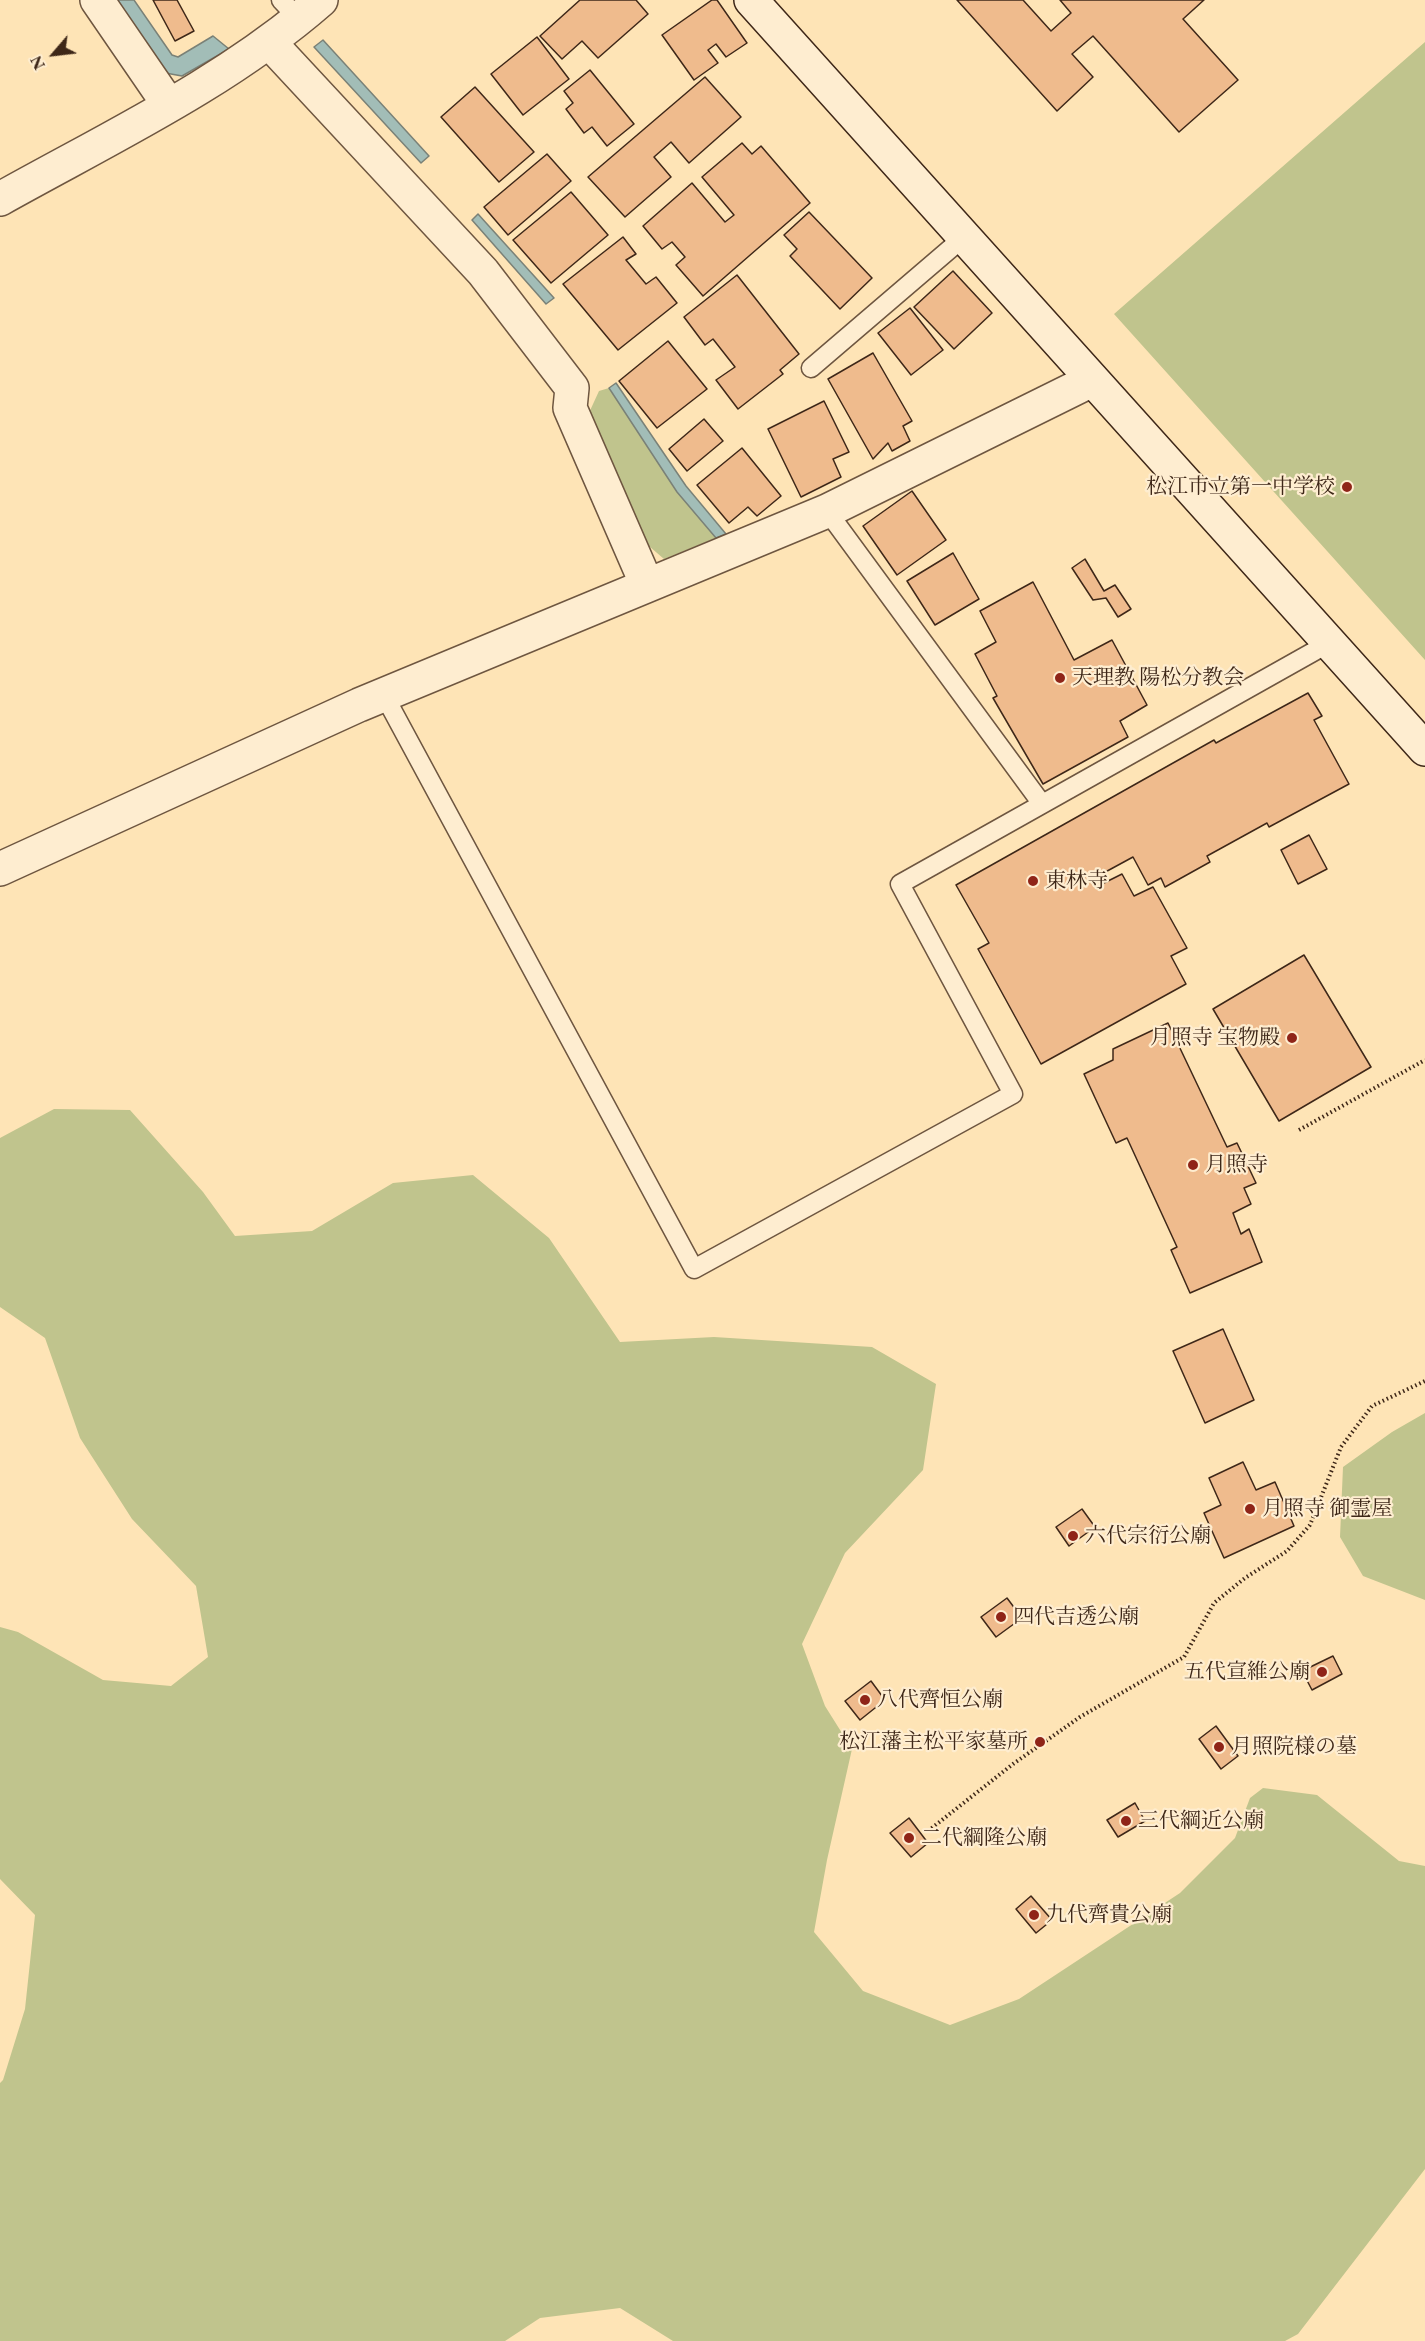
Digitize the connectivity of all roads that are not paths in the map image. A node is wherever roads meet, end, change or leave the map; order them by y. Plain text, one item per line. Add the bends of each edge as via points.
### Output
1 (98, 0) edge
2 (751, 0) edge
3 (300, 6) edge
4 (270, 43) junction
5 (169, 105) junction
6 (0, 199) edge
7 (964, 237) junction
8 (811, 368) dead end
9 (1092, 380) junction
10 (827, 511) junction
11 (647, 585) junction
12 (1329, 643) junction
13 (384, 695) junction
14 (1425, 749) edge
15 (1042, 804) junction
16 (0, 869) edge

1 - 5 street
2 - 7 street
3 - 4 street
4 - 5 street
4 - 11 street via 483,272 572,388 570,408
5 - 6 street
7 - 8 lane
7 - 9 street
9 - 10 street
9 - 12 street
10 - 11 street
10 - 15 lane
11 - 13 street
12 - 14 street
12 - 15 lane
13 - 15 lane via 694,1269 1013,1094 900,884
13 - 16 street

